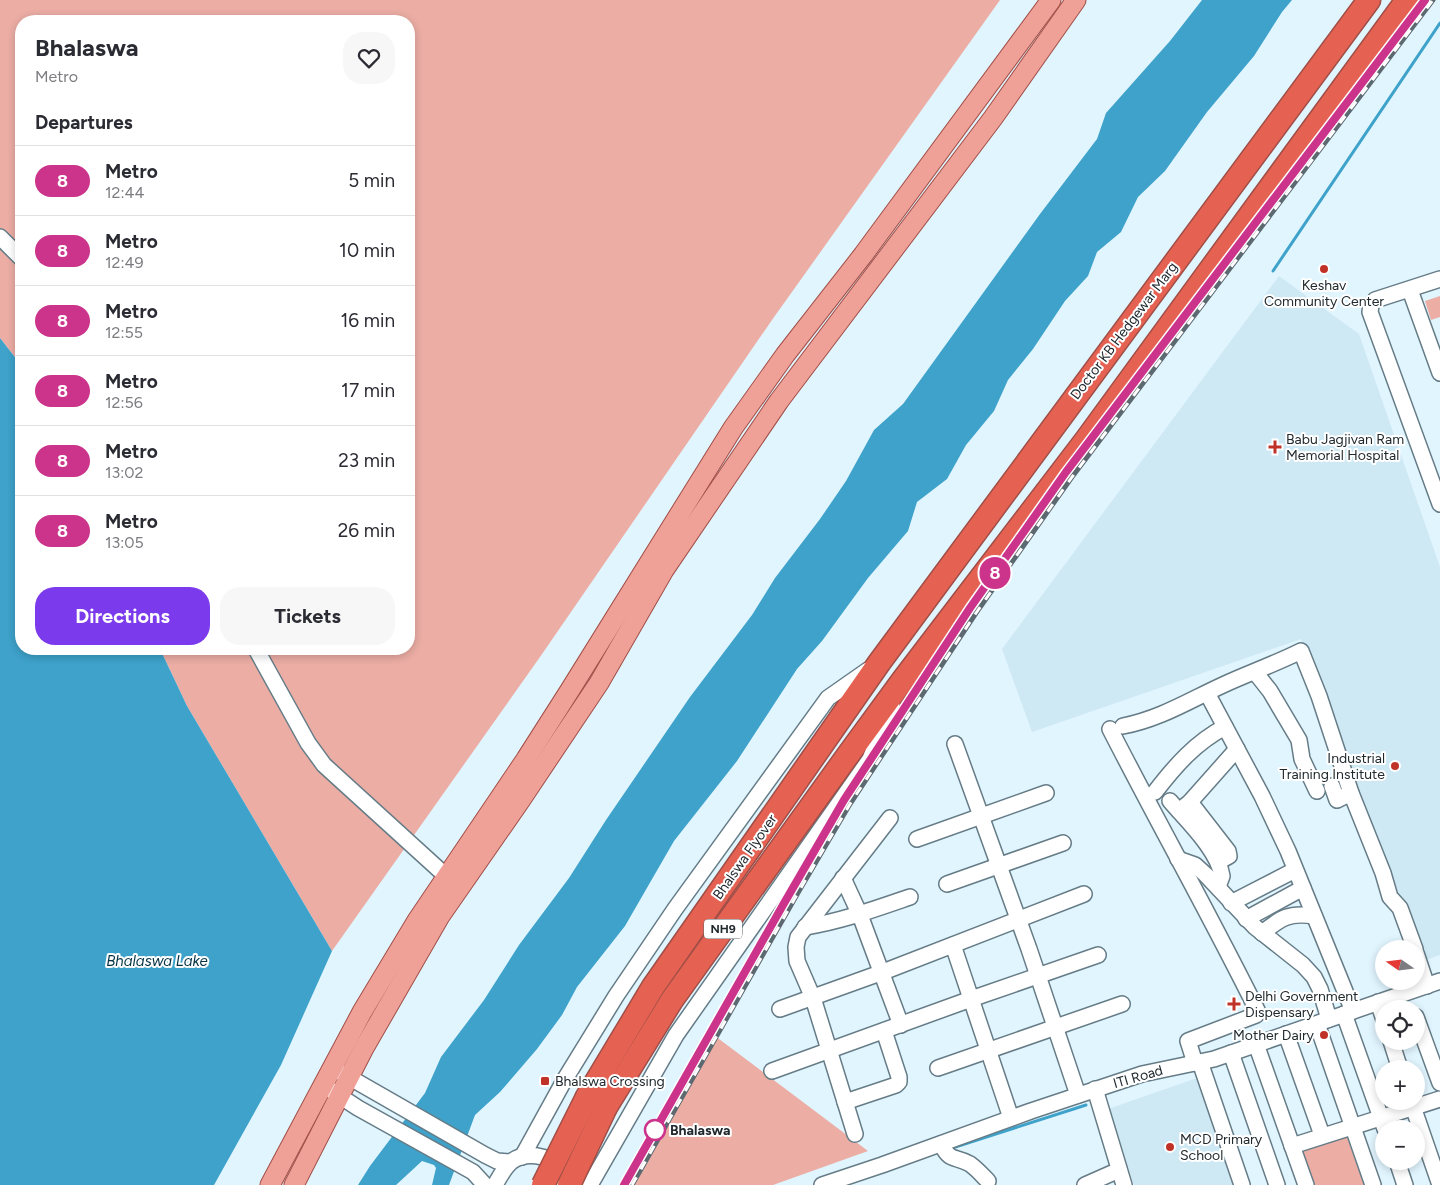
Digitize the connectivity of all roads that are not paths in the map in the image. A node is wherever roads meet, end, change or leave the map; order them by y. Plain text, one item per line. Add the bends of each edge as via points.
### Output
1 (1050, 0) edge
2 (1076, 0) edge
3 (1369, 0) edge
4 (1407, 0) edge
5 (0, 237) edge
6 (15, 252) edge
7 (1440, 279) edge
8 (1410, 290) junction
9 (1440, 373) edge
10 (1440, 504) edge
11 (259, 655) edge
12 (879, 663) junction
13 (1255, 672) junction
14 (903, 680) junction
15 (570, 690) junction
16 (1207, 693) junction
17 (587, 701) junction
18 (1225, 727) junction
19 (955, 744) dead end
20 (1237, 749) junction
21 (1332, 786) dead end
22 (1317, 791) dead end
23 (1155, 792) dead end
24 (1046, 793) dead end
25 (1351, 793) junction
26 (981, 816) junction
27 (890, 818) dead end
28 (917, 839) dead end
29 (1063, 843) dead end
30 (1178, 860) junction
31 (999, 865) junction
32 (1296, 870) junction
33 (446, 876) junction
34 (844, 878) junction
35 (947, 884) dead end
36 (1218, 887) junction
37 (1303, 888) junction
38 (1084, 894) dead end
39 (910, 897) dead end
40 (1231, 903) junction
41 (860, 915) junction
42 (1314, 916) junction
43 (1018, 918) junction
44 (1246, 919) junction
45 (806, 927) junction
46 (1262, 933) junction
47 (1411, 940) edge
48 (954, 945) junction
49 (1098, 955) dead end
50 (1425, 967) edge
51 (883, 972) junction
52 (1038, 975) junction
53 (1436, 986) edge
54 (1408, 992) junction
55 (813, 998) junction
56 (971, 998) junction
57 (1384, 1000) edge
58 (1411, 1000) edge
59 (1375, 1003) edge
60 (1122, 1004) dead end
61 (780, 1010) dead end
62 (1348, 1013) junction
63 (1323, 1021) junction
64 (901, 1025) junction
65 (1055, 1027) junction
66 (884, 1031) junction
67 (1286, 1034) junction
68 (1425, 1042) edge
69 (1256, 1044) junction
70 (829, 1050) junction
71 (988, 1050) junction
72 (1231, 1053) junction
73 (1197, 1062) junction
74 (332, 1067) junction
75 (938, 1068) dead end
76 (772, 1071) dead end
77 (349, 1077) junction
78 (1440, 1083) edge
79 (322, 1085) junction
80 (1095, 1089) junction
81 (1078, 1095) junction
82 (340, 1096) junction
83 (1440, 1099) edge
84 (845, 1102) junction
85 (1425, 1102) edge
86 (1403, 1110) edge
87 (1414, 1110) edge
88 (1010, 1118) junction
89 (1383, 1120) edge
90 (1388, 1120) edge
91 (1375, 1124) edge
92 (1352, 1125) junction
93 (854, 1134) dead end
94 (1322, 1135) junction
95 (941, 1144) junction
96 (1292, 1146) junction
97 (516, 1160) junction
98 (1119, 1170) junction
99 (1400, 1170) edge
100 (988, 1181) dead end
101 (827, 1184) edge
102 (270, 1185) edge
103 (294, 1185) edge
104 (485, 1185) edge
105 (495, 1185) edge
106 (544, 1185) edge
107 (569, 1185) edge
108 (573, 1185) edge
109 (590, 1185) edge
110 (1085, 1185) edge
111 (1124, 1185) edge
112 (1242, 1185) edge
113 (1277, 1185) edge
114 (1306, 1185) edge
115 (1372, 1185) edge
116 (1405, 1185) edge
117 (1440, 1185) edge

1 - 15 main road via 733,428
2 - 17 main road via 992,118 779,401 664,570
3 - 12 highway, Doctor KB Hedgewar Marg
4 - 14 highway, NH9 via 1086,440
5 - 6 street
7 - 8 street
8 - 9 street
8 - 10 street via 1375,300 1370,312
11 - 33 street via 308,743 324,765
12 - 97 street via 828,698 680,901 616,996
12 - 106 highway, Bhalswa Flyover / NH9, bridge via 654,987 587,1096
13 - 16 street
13 - 22 street via 1299,740 1302,759
13 - 25 street via 1301,651
14 - 107 highway, Bhalswa Flyover / NH9, bridge via 672,1000 606,1108
14 - 109 street via 870,760 676,1035
15 - 17 main road
15 - 33 main road
16 - 18 street
16 - 30 street via 1158,716 1117,727
17 - 77 main road via 440,916
18 - 20 street
18 - 23 street via 1201,742
19 - 26 street
20 - 32 street
20 - 36 street via 1180,805 1228,851 1227,858 1218,862 1222,876
21 - 25 street via 1337,800
24 - 26 street
25 - 47 street via 1390,897 1400,908
26 - 28 street
26 - 31 street
27 - 34 street
29 - 31 street
30 - 36 street via 1195,865
30 - 73 street via 1239,972 1257,1013 1188,1041
31 - 35 street
31 - 43 street
32 - 37 street
32 - 40 street
33 - 74 main road
34 - 41 street
34 - 45 street
36 - 40 street
37 - 42 street
37 - 44 street
38 - 43 street
39 - 41 street
40 - 44 street
41 - 45 street
41 - 51 street
42 - 46 street via 1283,917
42 - 62 street
43 - 48 street
43 - 52 street
44 - 46 street
45 - 55 street via 798,937 797,961
46 - 63 street via 1314,977 1320,989
48 - 51 street
48 - 56 street
49 - 52 street
50 - 53 street
51 - 55 street
51 - 64 street
52 - 56 street
52 - 65 street
53 - 54 street, ITI Road
54 - 57 street, ITI Road
54 - 58 street
55 - 61 street
55 - 70 street
56 - 64 street
56 - 71 street
59 - 62 street, ITI Road
60 - 65 street
62 - 63 street, ITI Road
62 - 89 street
63 - 67 street, ITI Road
63 - 92 street
64 - 66 street
65 - 71 street
65 - 81 street
66 - 70 street
66 - 84 street via 899,1082
67 - 69 street, ITI Road
67 - 94 street
68 - 78 street
69 - 72 street, ITI Road
69 - 96 street
70 - 76 street
70 - 84 street
71 - 75 street
71 - 88 street
72 - 73 street, ITI Road
72 - 113 street
73 - 80 street, ITI Road
73 - 112 street
74 - 77 street
74 - 79 main road
77 - 82 main road
77 - 97 street via 497,1161
79 - 82 street
79 - 102 main road
80 - 81 street, ITI Road
80 - 98 street
81 - 88 street, ITI Road
82 - 103 main road
82 - 104 street via 473,1172
83 - 85 street
84 - 93 street
86 - 90 street
87 - 117 street
88 - 95 street, ITI Road
91 - 92 street
92 - 94 street
92 - 115 street
94 - 96 street
95 - 100 street via 950,1158 968,1163
95 - 101 street, ITI Road
96 - 114 street
97 - 105 street
97 - 108 street via 534,1156 555,1162 564,1169
98 - 110 street
98 - 111 street
99 - 116 street

